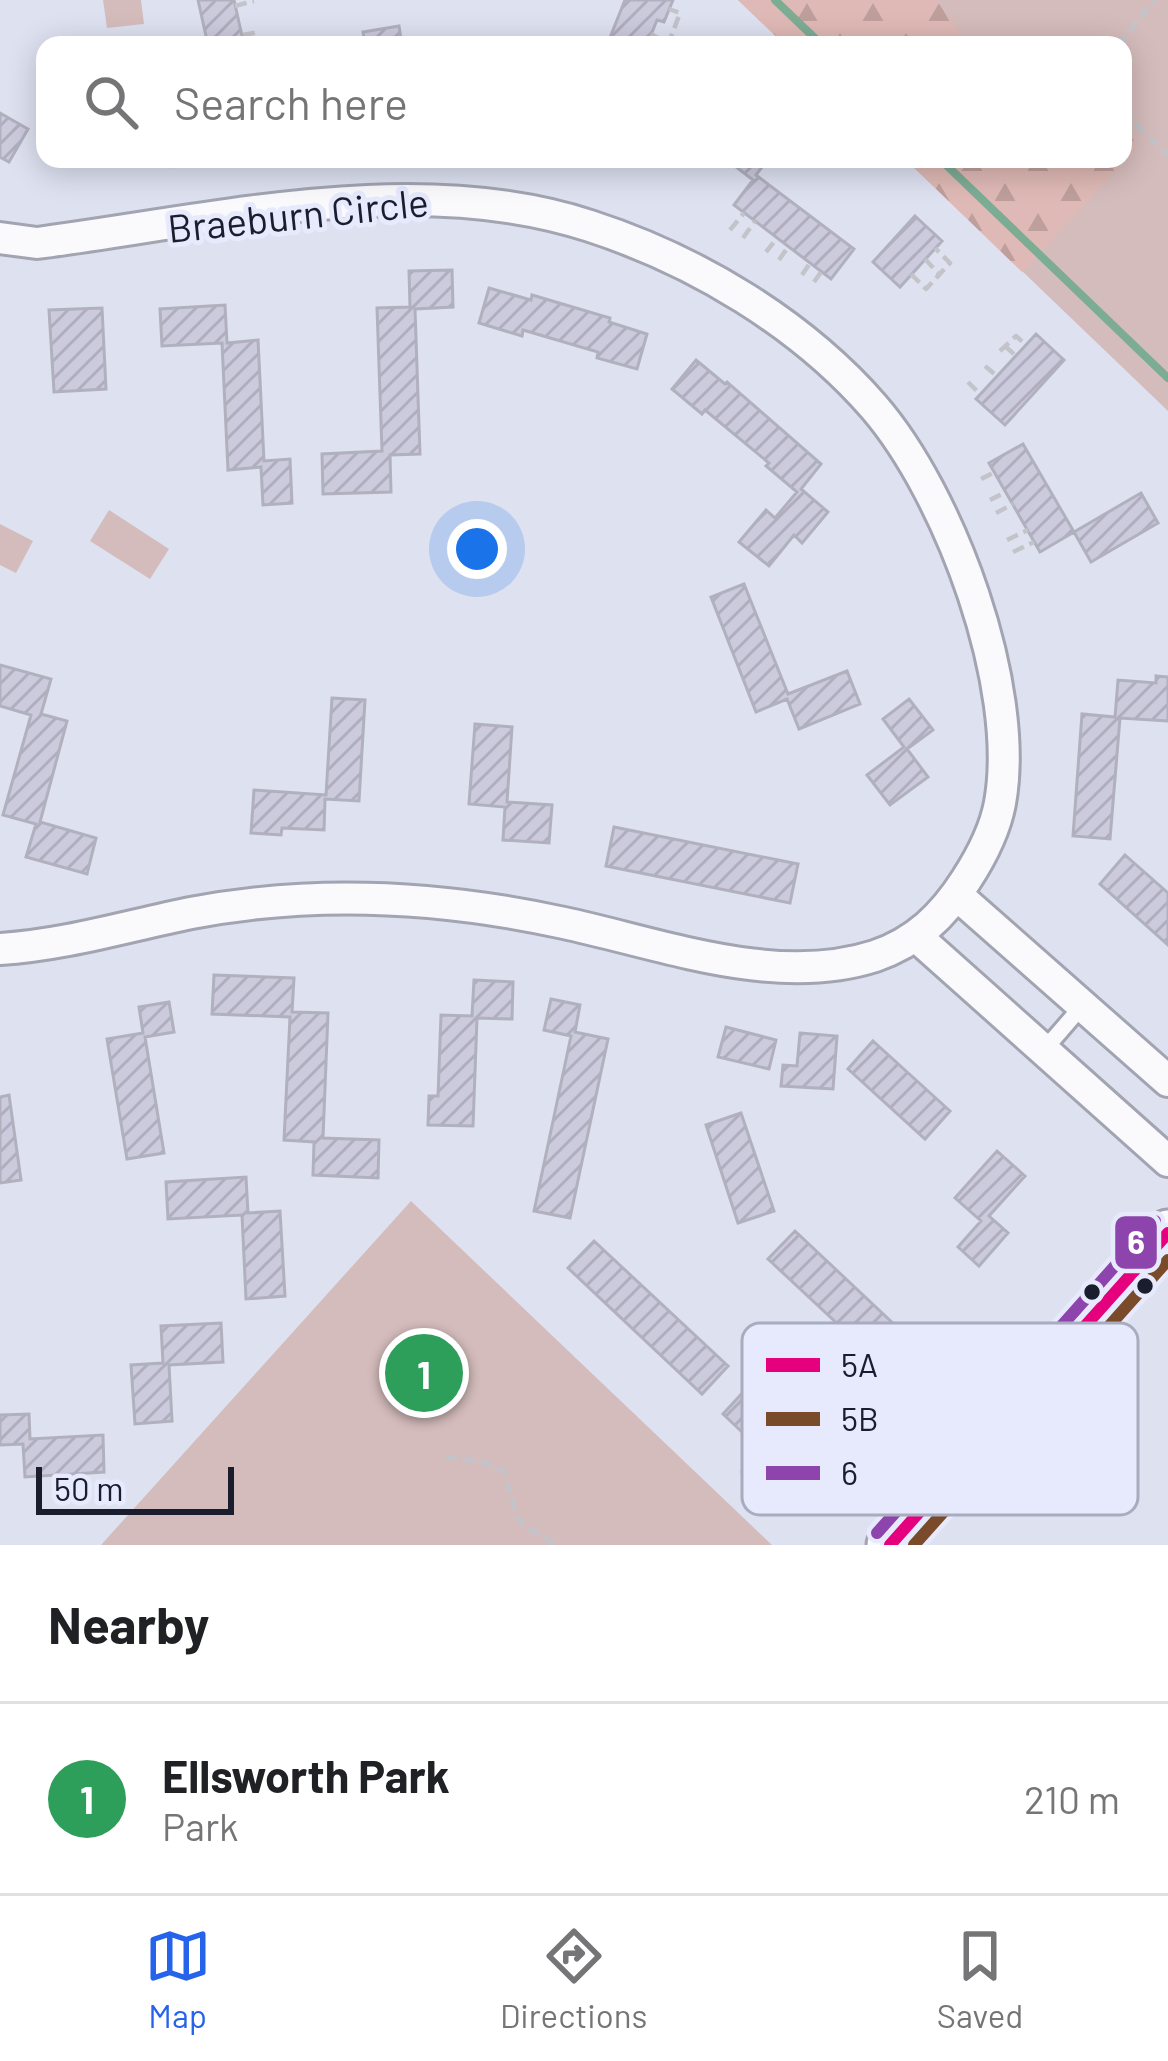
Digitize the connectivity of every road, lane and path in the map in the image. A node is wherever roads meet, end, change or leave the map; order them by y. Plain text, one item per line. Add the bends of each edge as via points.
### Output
1 (1155, 0) edge
2 (254, 1) edge
3 (235, 6) dead end
4 (669, 9) dead end
5 (259, 32) dead end
6 (243, 34) dead end
7 (651, 34) dead end
8 (654, 36) edge
9 (671, 36) edge
10 (1125, 36) edge
11 (1132, 121) edge
12 (1168, 155) edge
13 (744, 213) dead end
14 (755, 221) dead end
15 (730, 230) dead end
16 (0, 238) edge
17 (743, 238) dead end
18 (776, 238) dead end
19 (788, 247) dead end
20 (935, 248) dead end
21 (766, 252) dead end
22 (779, 260) dead end
23 (925, 260) dead end
24 (810, 263) dead end
25 (821, 272) dead end
26 (911, 274) dead end
27 (802, 275) dead end
28 (940, 275) junction
29 (814, 282) dead end
30 (1025, 345) dead end
31 (1016, 356) dead end
32 (985, 366) dead end
33 (997, 376) dead end
34 (968, 382) dead end
35 (980, 394) dead end
36 (994, 472) dead end
37 (981, 479) dead end
38 (1006, 493) dead end
39 (990, 500) dead end
40 (1013, 504) dead end
41 (996, 513) dead end
42 (1028, 530) dead end
43 (1007, 540) dead end
44 (1034, 542) dead end
45 (1012, 552) dead end
46 (957, 895) junction
47 (917, 937) junction
48 (0, 949) edge
49 (1083, 1005) junction
50 (1044, 1050) junction
51 (1168, 1081) edge
52 (1168, 1161) edge
53 (1168, 1233) edge
54 (1088, 1323) edge
55 (445, 1456) dead end
56 (917, 1515) edge
57 (557, 1545) edge
58 (890, 1545) edge

1 - 10 path
2 - 3 path
4 - 9 path via 680,13
5 - 6 path
7 - 8 path
11 - 12 path
13 - 15 path
14 - 17 path
16 - 46 street, Braeburn Circle via 37,243 377,199 468,200 631,240 750,303 815,348 877,410 932,502 972,593 1005,751 1000,808
18 - 21 path
19 - 22 path
20 - 28 path via 950,263
23 - 28 path
24 - 27 path
25 - 29 path
26 - 28 path via 926,289
30 - 31 path via 1016,337 1003,349
32 - 33 path
34 - 35 path
36 - 37 path
38 - 39 path
40 - 41 path
42 - 43 path
44 - 45 path
46 - 47 street, Braeburn Circle
46 - 49 street
47 - 48 street, Braeburn Circle via 874,956 781,965 472,905 335,897 251,903
47 - 50 street
49 - 50 lane
49 - 51 street
50 - 52 street
53 - 54 main road
55 - 57 path via 504,1471 517,1517
56 - 58 main road

